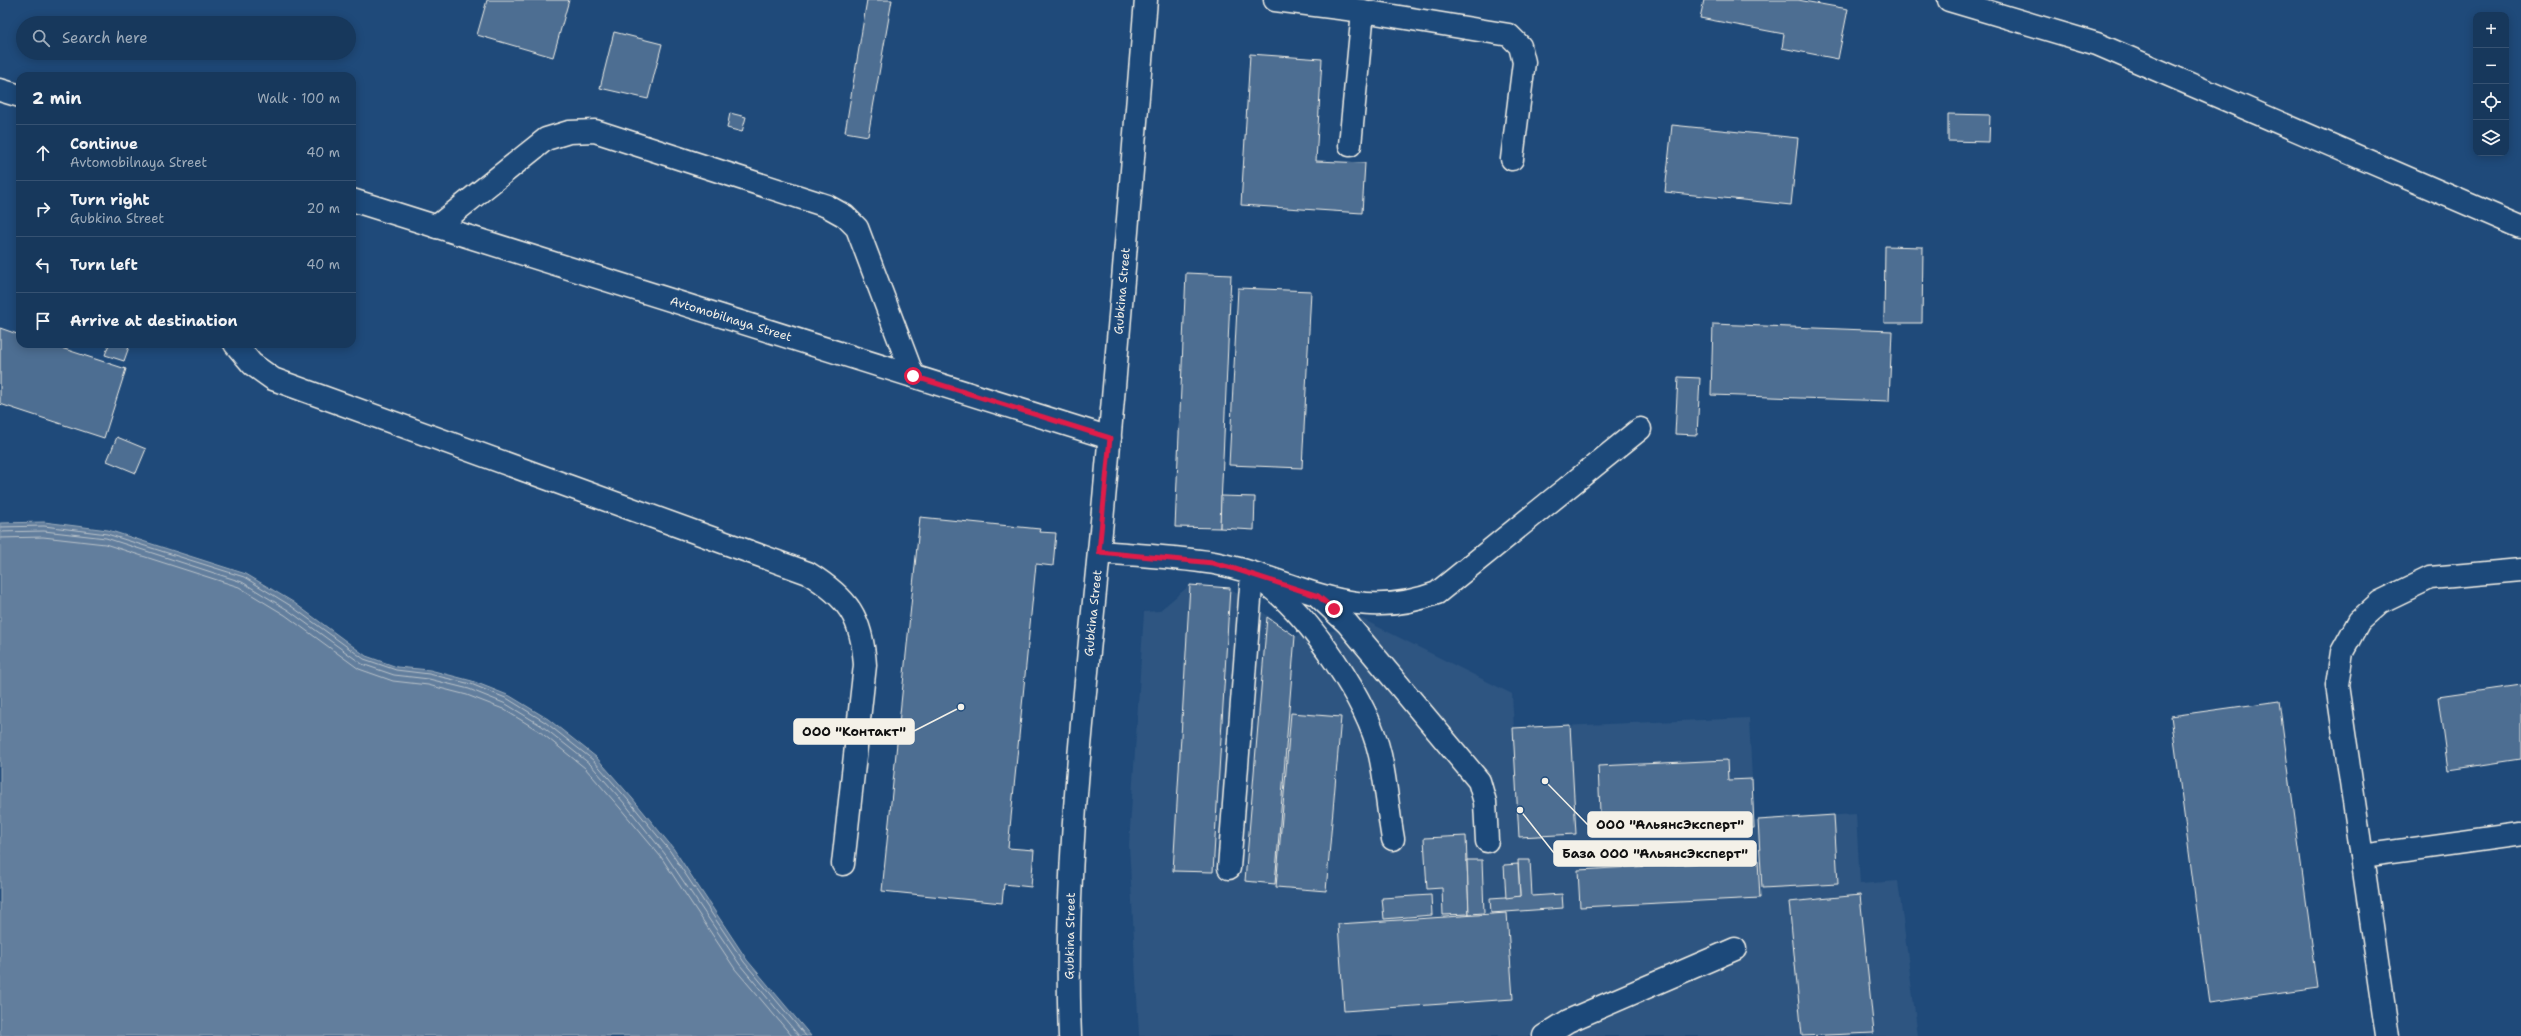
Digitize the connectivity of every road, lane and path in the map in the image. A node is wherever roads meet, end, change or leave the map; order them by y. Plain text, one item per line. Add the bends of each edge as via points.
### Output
1 (1146, 0) edge
2 (1275, 0) edge
3 (1949, 0) edge
4 (1363, 11) junction
5 (0, 90) edge
6 (16, 95) edge
7 (1350, 145) dead end
8 (1512, 159) dead end
9 (356, 201) edge
10 (436, 227) junction
11 (2521, 227) edge
12 (238, 348) edge
13 (913, 376) junction
14 (1640, 429) dead end
15 (1110, 438) junction
16 (1099, 552) junction
17 (2521, 570) edge
18 (1252, 574) junction
19 (1318, 596) junction
20 (2521, 834) edge
21 (1393, 839) dead end
22 (1487, 841) dead end
23 (2362, 856) junction
24 (843, 864) dead end
25 (1229, 868) dead end
26 (1735, 949) dead end
27 (1070, 1036) edge
28 (1544, 1036) edge
29 (2388, 1036) edge

1 - 15 street, Gubkina Street
2 - 4 street
3 - 11 street via 2097,44
4 - 7 street
4 - 8 street via 1509,35 1520,46 1524,62
5 - 6 street
9 - 10 street, Avtomobilnaya Street
10 - 13 street, Avtomobilnaya Street
10 - 13 street via 546,139 569,132 595,131 827,206 845,216 857,228
12 - 24 street via 252,364 273,379 808,573 833,588 851,610 864,640 865,665
13 - 15 street, Avtomobilnaya Street
14 - 19 street via 1437,593 1394,604 1355,603
15 - 16 street, Gubkina Street
16 - 18 street via 1213,563
16 - 27 street, Gubkina Street via 1080,748 1070,897
17 - 23 street via 2430,578 2380,602 2359,621 2342,652 2337,685
18 - 19 street
18 - 21 street via 1277,592 1313,631 1366,716 1379,754
18 - 25 street
19 - 22 street via 1343,618 1479,781 1485,802
20 - 23 street
23 - 29 street
26 - 28 street via 1568,1021

